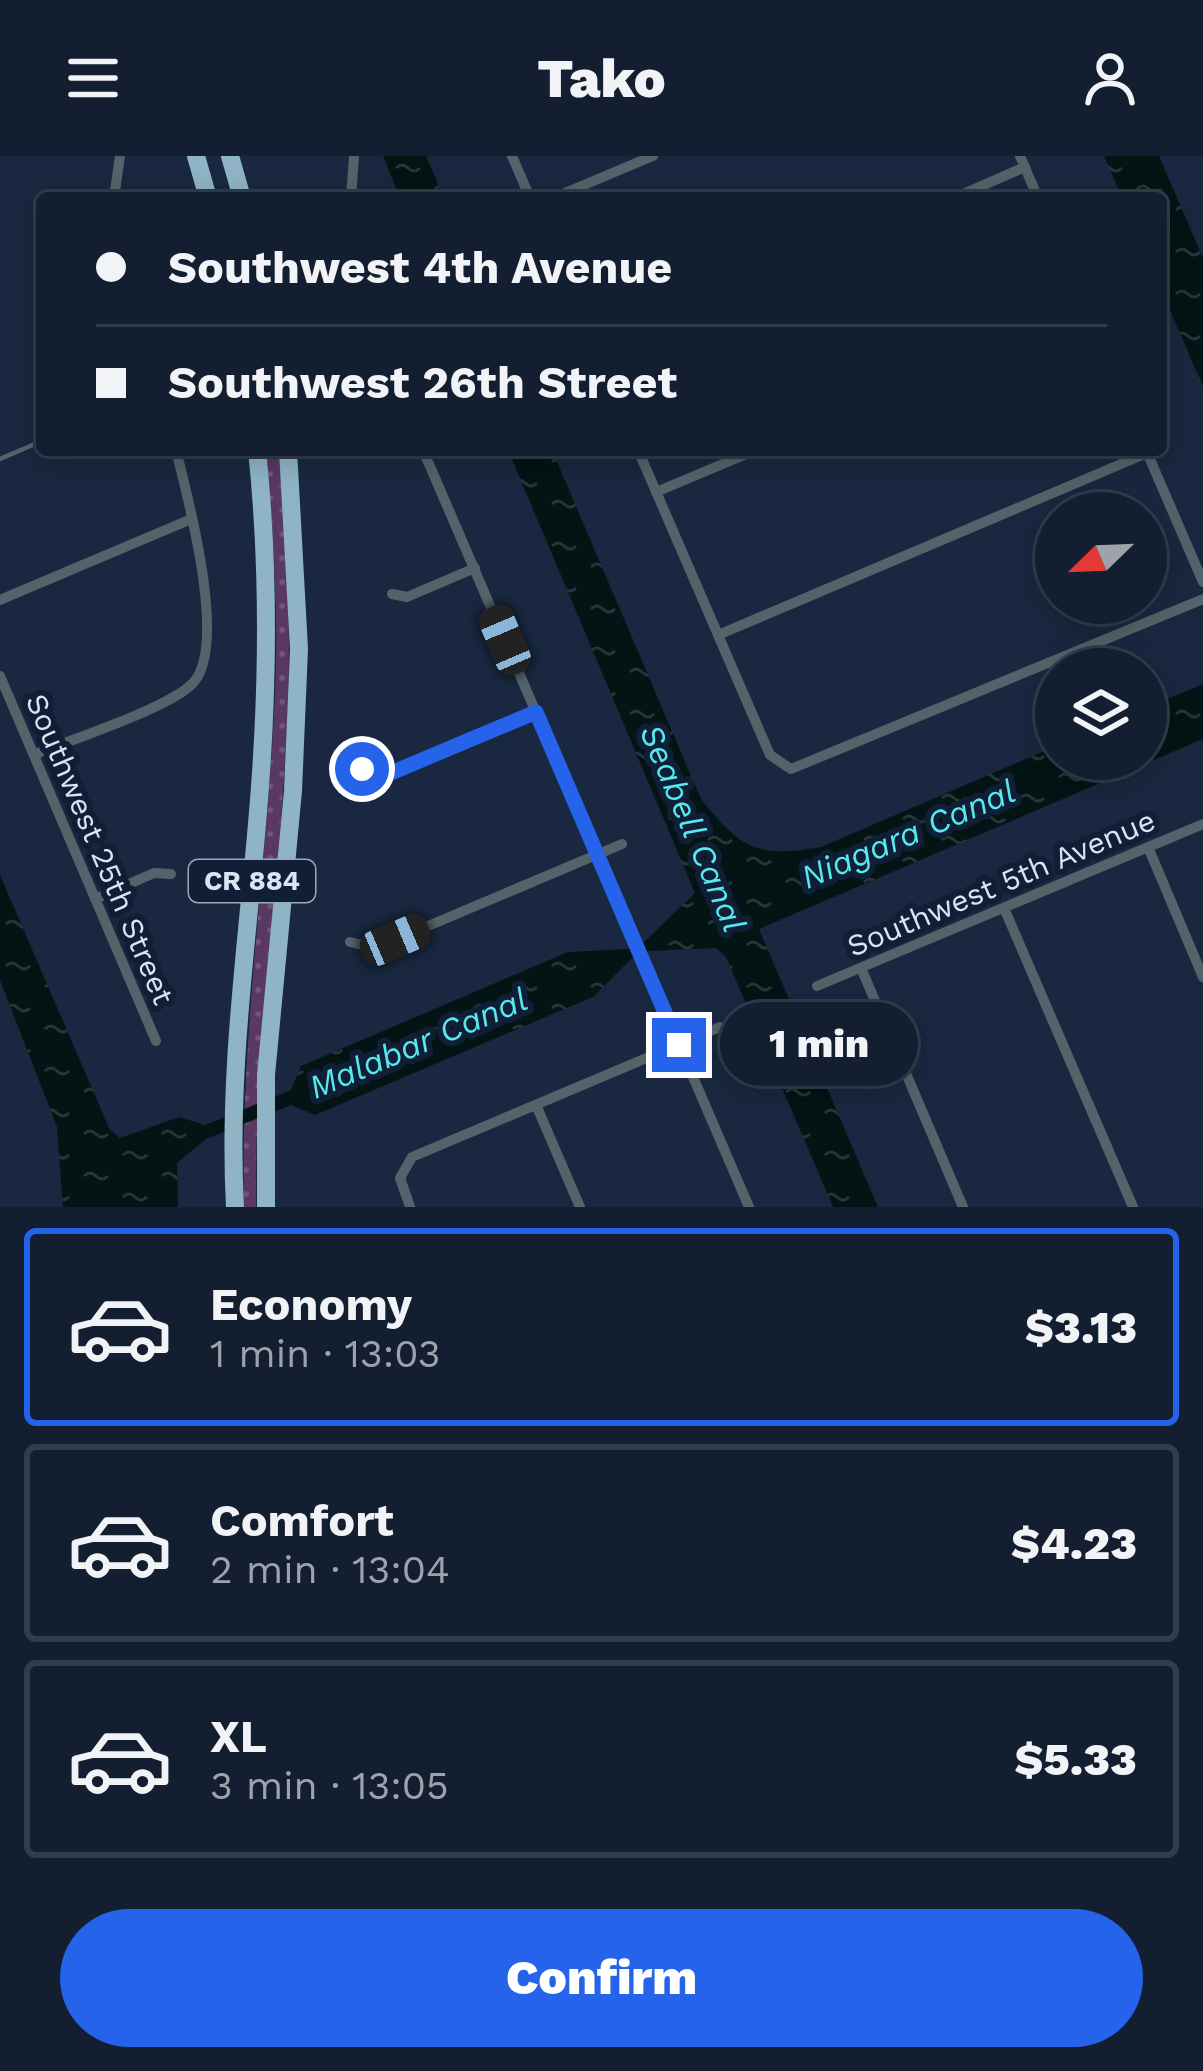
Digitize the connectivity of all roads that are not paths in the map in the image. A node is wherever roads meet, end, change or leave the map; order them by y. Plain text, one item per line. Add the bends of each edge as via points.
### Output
1 (120, 156) edge
2 (184, 156) edge
3 (196, 156) edge
4 (230, 156) edge
5 (242, 156) edge
6 (354, 156) edge
7 (512, 156) edge
8 (653, 156) edge
9 (1023, 161) edge
10 (115, 192) edge
11 (194, 192) edge
12 (206, 192) edge
13 (240, 192) edge
14 (251, 192) edge
15 (351, 192) edge
16 (527, 192) edge
17 (568, 192) edge
18 (965, 192) edge
19 (1036, 192) edge
20 (36, 444) edge
21 (177, 456) edge
22 (245, 456) edge
23 (257, 456) edge
24 (288, 456) edge
25 (427, 456) edge
26 (641, 456) edge
27 (742, 456) edge
28 (1138, 456) edge
29 (1149, 456) edge
30 (0, 459) edge
31 (656, 492) junction
32 (189, 520) junction
33 (475, 568) junction
34 (1203, 583) edge
35 (392, 594) dead end
36 (1203, 599) edge
37 (0, 600) edge
38 (718, 634) junction
39 (0, 676) edge
40 (536, 712) junction
41 (263, 746) junction
42 (34, 755) junction
43 (362, 769) dead end
44 (1203, 824) edge
45 (622, 844) dead end
46 (1148, 848) junction
47 (598, 855) junction
48 (171, 874) dead end
49 (95, 898) junction
50 (1004, 908) junction
51 (350, 942) dead end
52 (861, 968) junction
53 (1203, 977) edge
54 (817, 986) dead end
55 (720, 1027) dead end
56 (156, 1041) dead end
57 (679, 1045) junction
58 (536, 1105) junction
59 (235, 1207) edge
60 (266, 1207) edge
61 (410, 1207) edge
62 (580, 1207) edge
63 (749, 1207) edge
64 (963, 1207) edge
65 (1132, 1207) edge

1 - 10 street
2 - 11 highway
3 - 12 highway
4 - 13 highway
5 - 14 highway
6 - 15 street
7 - 16 street
8 - 17 street
9 - 18 street
9 - 19 street
20 - 30 lane
21 - 32 street
22 - 41 highway
23 - 41 highway, CR 884
24 - 60 highway, CR 884 via 298,693 266,1076
25 - 33 street
26 - 31 street
27 - 31 street
28 - 38 street
29 - 34 street
31 - 38 street
32 - 37 street
32 - 42 street via 208,634 202,669 180,694
33 - 35 street via 407,597
33 - 40 street
36 - 38 street via 806,767 770,755
39 - 42 street, Southwest 25th Street
40 - 43 street via 386,775
40 - 47 street
41 - 59 highway, CR 884 via 233,1078
42 - 49 street, Southwest 25th Street
44 - 46 street, Southwest 5th Avenue
45 - 47 street
46 - 50 street, Southwest 5th Avenue
46 - 53 street
47 - 51 street via 395,940
47 - 57 street
48 - 49 street
49 - 56 street, Southwest 25th Street
50 - 52 street, Southwest 5th Avenue
50 - 65 street
52 - 54 street, Southwest 5th Avenue
52 - 64 street
55 - 57 street
57 - 58 street
57 - 63 street
58 - 61 street via 412,1157 401,1169
58 - 62 street

